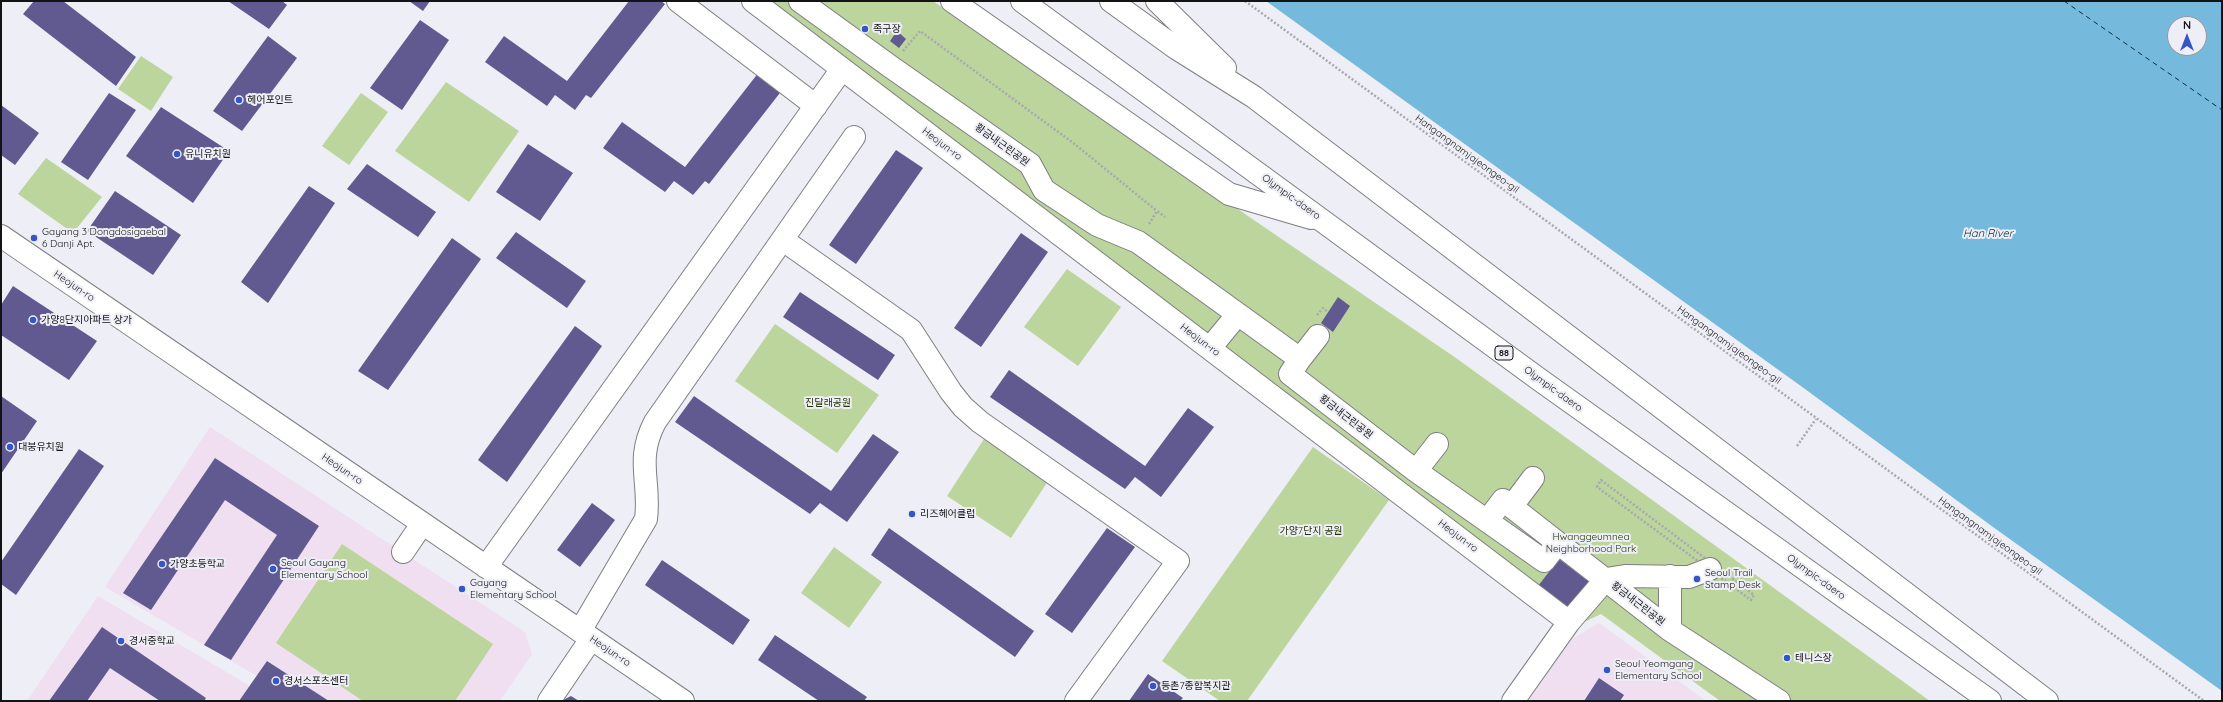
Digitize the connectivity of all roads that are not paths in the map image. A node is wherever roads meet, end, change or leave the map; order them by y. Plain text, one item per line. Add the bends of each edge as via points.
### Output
1 (678, 1) edge
2 (753, 1) edge
3 (800, 1) edge
4 (952, 1) edge
5 (1022, 1) edge
6 (1111, 1) edge
7 (1157, 1) edge
8 (842, 69) junction
9 (1254, 97) junction
10 (816, 106) junction
11 (854, 137) dead end
12 (1327, 223) junction
13 (1, 236) edge
14 (782, 240) junction
15 (1238, 314) junction
16 (1318, 336) dead end
17 (1210, 348) junction
18 (1300, 359) junction
19 (1430, 447) dead end
20 (1416, 471) junction
21 (1533, 478) dead end
22 (1512, 506) junction
23 (1487, 521) junction
24 (422, 524) junction
25 (1558, 543) junction
26 (403, 552) dead end
27 (1544, 561) junction
28 (1711, 566) road end
29 (486, 567) junction
30 (1670, 576) junction
31 (1606, 579) junction
32 (1525, 587) junction
33 (1569, 622) junction
34 (1670, 630) junction
35 (586, 635) junction
36 (549, 701) edge
37 (683, 701) edge
38 (1076, 701) edge
39 (1513, 701) edge
40 (1779, 701) edge
41 (1990, 701) edge
42 (2047, 701) edge

1 - 10 main road
2 - 8 main road, Heojun-ro
3 - 15 main road, 황금내근린공원 via 1030,164 1044,190 1097,225 1138,242
4 - 12 main road via 1229,194
5 - 12 main road, Olympic-daero / 88
6 - 9 main road via 1176,48
7 - 9 main road
8 - 10 main road
8 - 17 main road, Heojun-ro
9 - 42 main road
10 - 29 main road
11 - 14 main road
12 - 41 main road, Olympic-daero / 88 via 1540,380
13 - 24 main road, Heojun-ro
14 - 35 main road via 648,434 643,461 648,509 646,519
14 - 38 main road via 911,330 951,392 980,422 1178,561
15 - 17 main road
15 - 18 main road, 황금내근린공원
16 - 18 main road, 황금내근린공원
17 - 32 main road, Heojun-ro
18 - 20 main road, 황금내근린공원 via 1290,374
19 - 20 main road
20 - 23 main road, 황금내근린공원
21 - 22 main road
22 - 23 main road via 1504,500
22 - 25 main road, 황금내근린공원
23 - 27 main road, 황금내근린공원
24 - 26 main road
24 - 29 main road, Heojun-ro
25 - 27 main road
25 - 31 main road, 황금내근린공원
27 - 32 main road
28 - 30 main road, 황금내근린공원 via 1690,577
29 - 35 main road, Heojun-ro
30 - 31 main road, 황금내근린공원 via 1625,576
30 - 34 main road, 황금내근린공원
31 - 33 main road, 황금내근린공원
31 - 34 main road, 황금내근린공원
32 - 33 main road, Heojun-ro
33 - 39 main road
34 - 40 main road, 황금내근린공원
35 - 36 main road
35 - 37 main road, Heojun-ro

